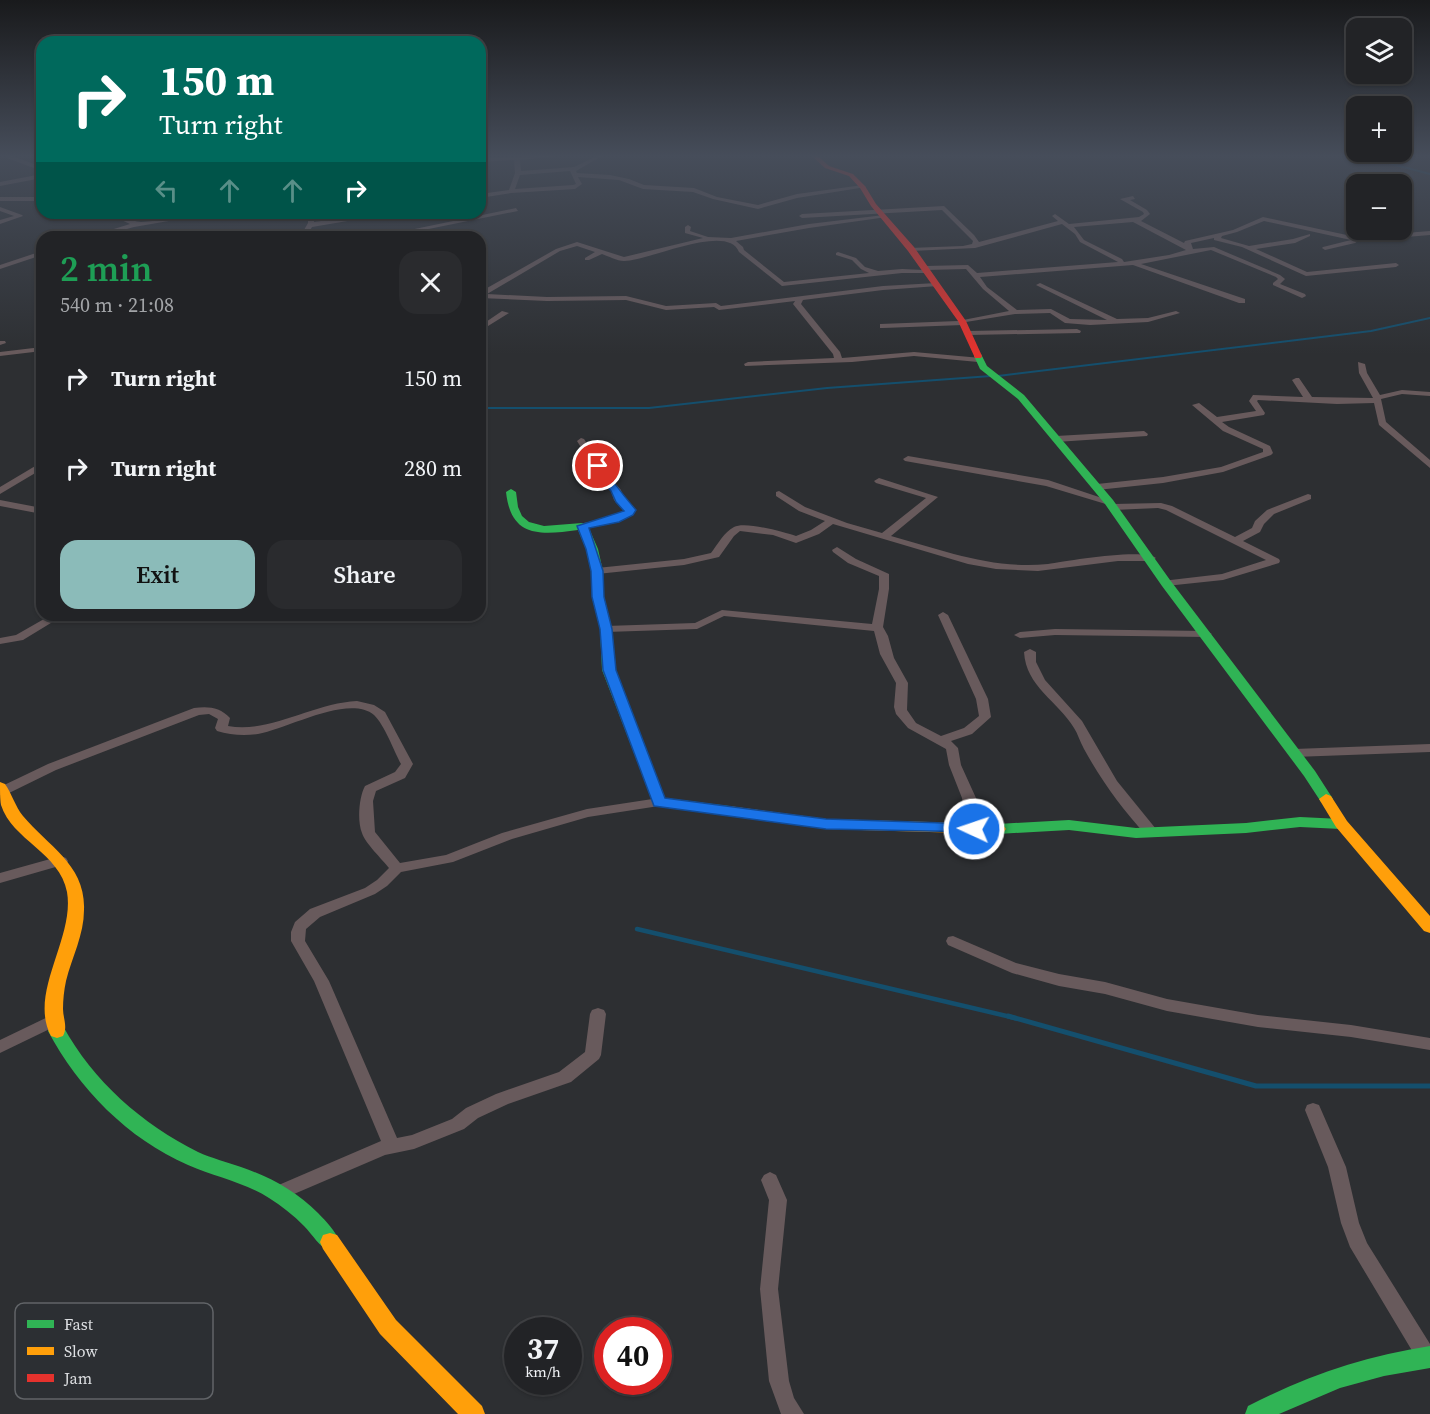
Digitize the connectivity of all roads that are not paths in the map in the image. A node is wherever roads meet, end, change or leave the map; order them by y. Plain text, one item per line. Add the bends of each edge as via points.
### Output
1 (134, 222) edge
2 (154, 222) edge
3 (310, 222) edge
4 (331, 222) edge
5 (455, 222) edge
6 (833, 222) edge
7 (888, 222) edge
8 (959, 222) edge
9 (1063, 222) edge
10 (1101, 222) edge
11 (1139, 222) edge
12 (1255, 222) edge
13 (1277, 222) edge
14 (1066, 224) junction
15 (134, 225) junction
16 (310, 225) junction
17 (688, 227) dead end
18 (112, 231) edge
19 (306, 231) edge
20 (409, 231) edge
21 (1430, 232) edge
22 (1412, 234) edge
23 (1222, 235) junction
24 (1308, 235) dead end
25 (1346, 237) edge
26 (712, 238) junction
27 (731, 240) junction
28 (1355, 240) edge
29 (1230, 244) junction
30 (975, 246) junction
31 (1212, 248) junction
32 (1247, 248) junction
33 (1325, 248) dead end
34 (911, 249) junction
35 (1188, 250) junction
36 (601, 252) junction
37 (838, 254) dead end
38 (36, 255) edge
39 (587, 259) dead end
40 (0, 260) edge
41 (1132, 262) junction
42 (1122, 263) junction
43 (1396, 265) dead end
44 (4, 266) edge
45 (925, 270) junction
46 (877, 274) junction
47 (975, 274) junction
48 (936, 285) junction
49 (1040, 285) dead end
50 (486, 292) edge
51 (486, 295) edge
52 (1302, 296) dead end
53 (800, 298) junction
54 (1242, 301) dead end
55 (1015, 312) junction
56 (505, 313) dead end
57 (1176, 313) dead end
58 (1116, 321) junction
59 (486, 324) edge
60 (883, 326) dead end
61 (964, 326) junction
62 (1077, 331) dead end
63 (36, 351) edge
64 (0, 354) edge
65 (838, 360) junction
66 (978, 360) junction
67 (748, 364) dead end
68 (1361, 364) dead end
69 (1296, 380) dead end
70 (1430, 393) edge
71 (1308, 398) junction
72 (1377, 399) junction
73 (1196, 405) dead end
74 (1215, 420) junction
75 (1144, 434) dead end
76 (1056, 439) junction
77 (581, 441) dead end
78 (908, 459) dead end
79 (1430, 465) edge
80 (36, 469) edge
81 (879, 481) dead end
82 (1097, 487) junction
83 (0, 491) edge
84 (511, 492) dead end
85 (779, 494) dead end
86 (1308, 497) dead end
87 (0, 503) edge
88 (1111, 505) junction
89 (36, 510) edge
90 (831, 521) junction
91 (582, 526) junction
92 (887, 538) junction
93 (1235, 541) junction
94 (837, 550) dead end
95 (1151, 558) junction
96 (597, 571) junction
97 (1166, 583) junction
98 (944, 615) dead end
99 (49, 621) edge
100 (877, 628) junction
101 (606, 629) junction
102 (1206, 634) junction
103 (1020, 635) dead end
104 (0, 641) edge
105 (1030, 652) dead end
106 (941, 740) junction
107 (1430, 748) edge
108 (1294, 753) junction
109 (1, 789) edge
110 (659, 802) junction
111 (1341, 824) junction
112 (974, 829) junction
113 (1151, 832) junction
114 (61, 861) junction
115 (397, 868) junction
116 (0, 879) edge
117 (1430, 927) edge
118 (953, 941) dead end
119 (598, 1014) dead end
120 (54, 1020) junction
121 (1430, 1044) edge
122 (0, 1047) edge
123 (1313, 1110) dead end
124 (392, 1147) junction
125 (770, 1180) dead end
126 (280, 1192) junction
127 (1429, 1357) edge
128 (474, 1414) edge
129 (794, 1414) edge
130 (1256, 1414) edge

1 - 15 street
2 - 15 street
3 - 16 street
4 - 16 street
5 - 20 street
6 - 27 street
7 - 34 street
8 - 30 street via 976,241
9 - 14 street
10 - 14 street
11 - 35 street
12 - 23 street
13 - 25 street
14 - 30 street
14 - 42 street via 1082,241
15 - 18 street
16 - 19 street
17 - 26 street via 687,232 692,235
21 - 22 street
23 - 29 street via 1216,239
23 - 35 street via 1187,242
24 - 32 street via 1296,241
26 - 27 street
26 - 36 street via 624,259
27 - 46 street via 750,261 782,284
28 - 33 street
29 - 31 street
29 - 32 street
30 - 34 street
31 - 35 street
31 - 52 street via 1278,276 1282,279 1275,284
32 - 43 street via 1306,274
34 - 45 street
35 - 41 street
36 - 39 street
36 - 50 street via 577,244 558,250
37 - 46 street
38 - 44 street
40 - 44 street
41 - 42 street
41 - 54 street
42 - 47 street
45 - 46 street
45 - 47 street via 968,267
45 - 48 street
47 - 55 street via 985,288
48 - 53 street
48 - 61 street
49 - 58 street
51 - 53 street via 626,298 666,308 716,304 719,308
53 - 65 street via 796,304
55 - 58 street via 1051,311 1076,323
55 - 61 street
56 - 59 street
57 - 58 street via 1148,320
60 - 61 street
61 - 62 street
61 - 66 street
63 - 64 street
65 - 66 street via 914,354
65 - 67 street
66 - 76 street via 1021,397
68 - 72 street
69 - 71 street
70 - 72 street via 1402,392
71 - 72 street
71 - 74 street via 1256,397 1253,401 1261,413
72 - 79 street via 1382,423
73 - 74 street
74 - 82 street via 1268,448 1268,453 1223,469
75 - 76 street
76 - 82 street
77 - 91 street via 619,500 630,510 615,519
78 - 88 street via 1048,483
80 - 83 street
81 - 92 street via 933,497
82 - 88 street
84 - 91 street via 513,516 534,530
85 - 90 street
86 - 93 street via 1271,511 1257,523 1256,530
87 - 89 street
88 - 93 street via 1169,508
88 - 95 street
90 - 92 street
90 - 96 street via 796,540 775,532 738,528 715,555
91 - 96 street
92 - 95 street via 972,562 1016,568
93 - 97 street via 1275,561 1215,578
94 - 100 street via 884,574
95 - 97 street
96 - 101 street
97 - 102 street
98 - 106 street via 982,699 985,717 968,731
99 - 104 street via 20,638
100 - 101 street via 722,613 697,626
100 - 106 street via 886,656 903,685 902,714 914,728
101 - 110 street via 609,670
102 - 103 street
102 - 108 street
105 - 113 street via 1029,660 1038,677 1078,725 1132,812
106 - 112 street via 952,748 969,798
107 - 108 street
108 - 111 street
109 - 114 street via 13,814
109 - 115 street via 207,709 224,718 221,728 237,731 267,729 339,705 364,705 381,715 407,764 400,775 370,789 366,801 368,833
110 - 112 street via 826,824
110 - 115 street via 587,813 507,836 456,857
111 - 113 street via 1300,822
111 - 117 street
112 - 113 street via 1069,825
114 - 116 street
114 - 120 street via 75,895 75,923 55,977
115 - 124 street via 370,891 309,916 297,937 321,981
118 - 121 street via 1012,967 1167,1005
119 - 124 street via 592,1055 565,1077 502,1099 458,1124 414,1142
120 - 122 street
120 - 126 street via 57,1033 75,1062 149,1132 192,1157
123 - 127 street via 1337,1167 1359,1247
124 - 126 street
125 - 129 street via 778,1200 769,1289 779,1381 786,1404
126 - 128 street via 306,1214 389,1328
127 - 130 street via 1345,1373

